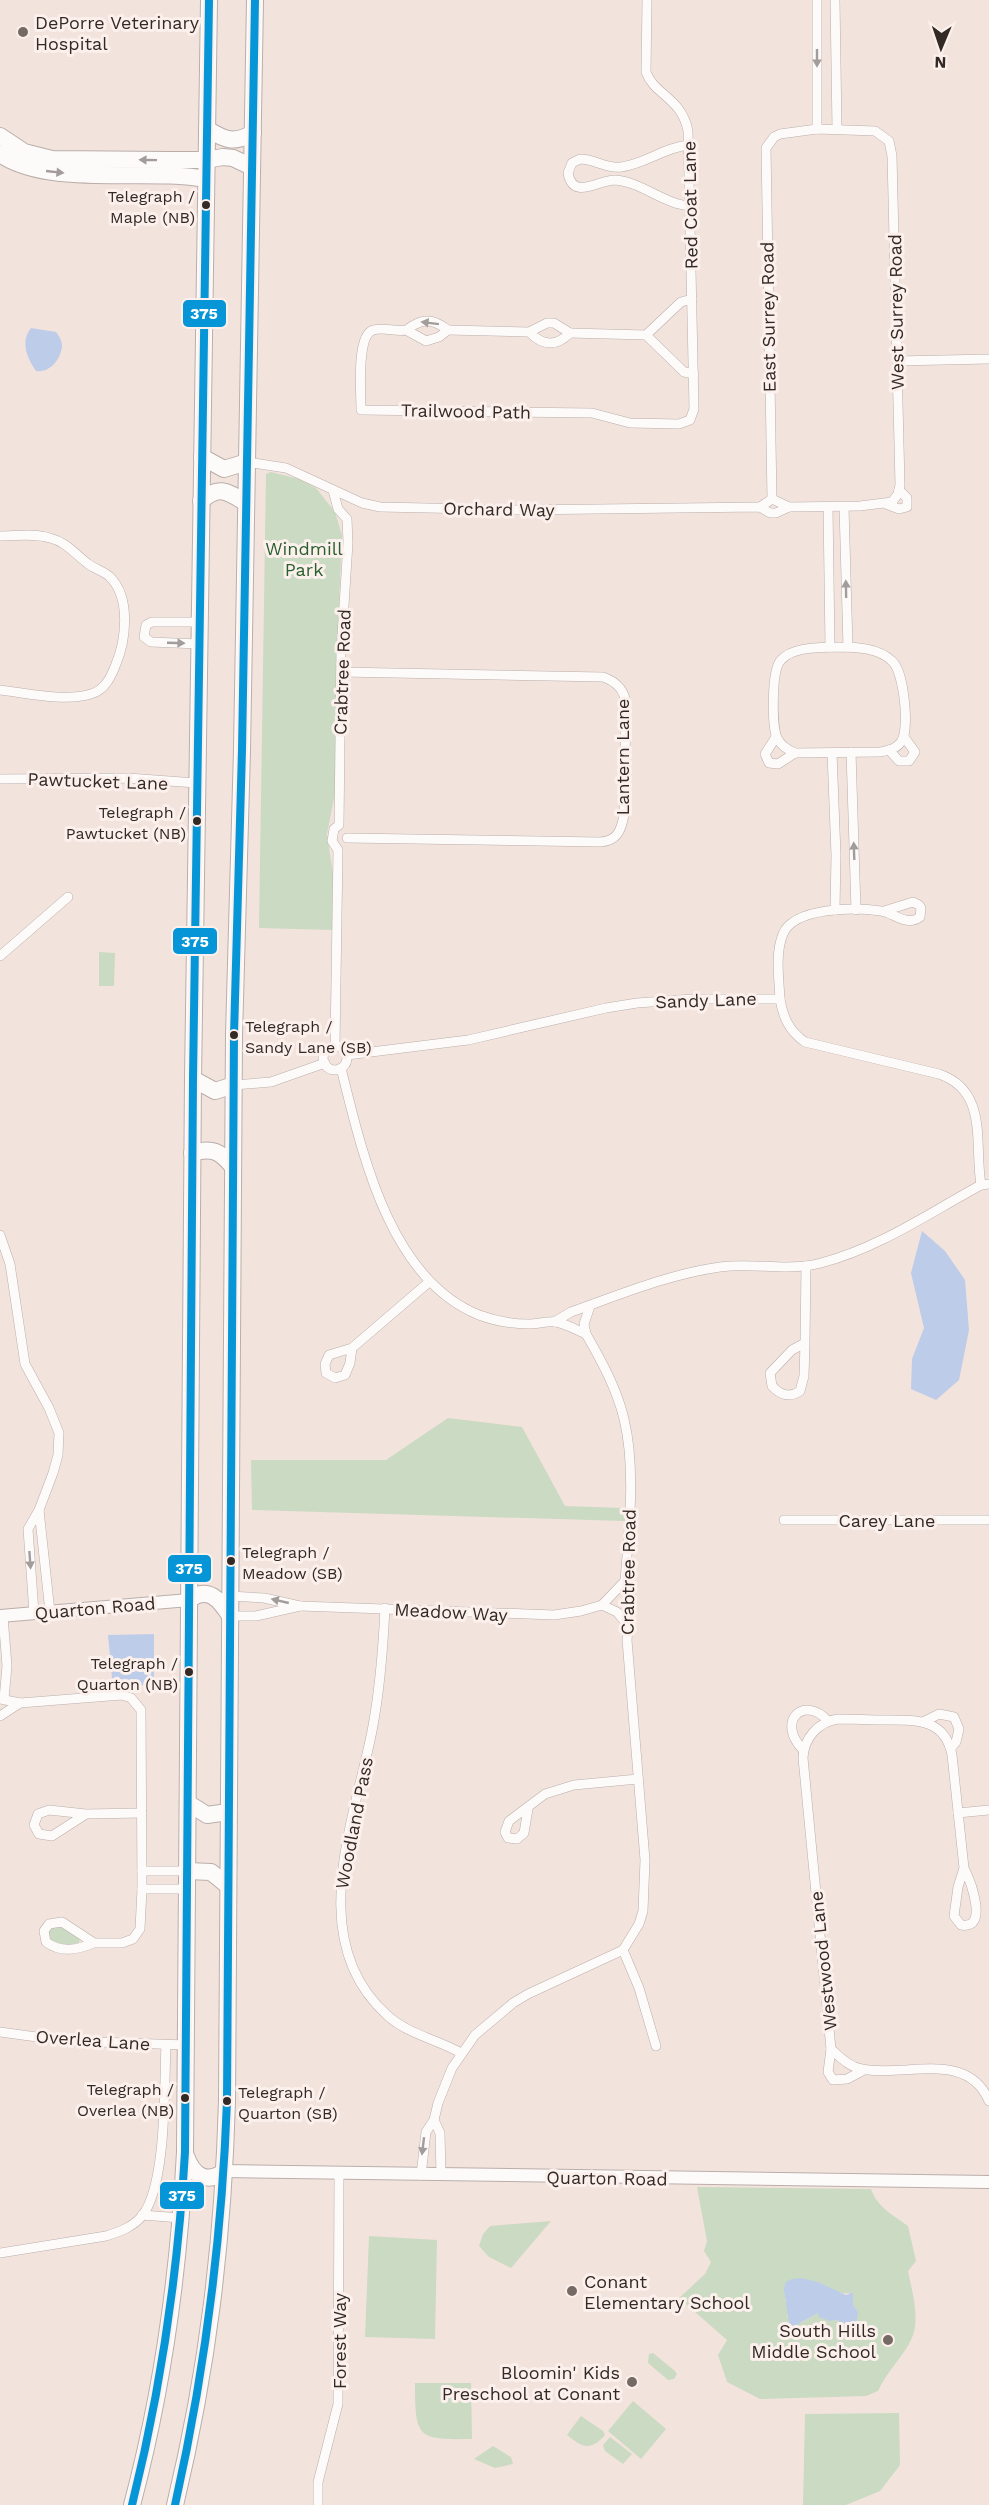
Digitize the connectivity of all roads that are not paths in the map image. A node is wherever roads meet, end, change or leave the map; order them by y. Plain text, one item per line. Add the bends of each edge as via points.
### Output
1 (209, 0) edge
2 (255, 0) edge
3 (646, 0) edge
4 (817, 0) edge
5 (835, 0) edge
6 (207, 129) junction
7 (817, 129) junction
8 (837, 129) junction
9 (253, 132) junction
10 (0, 136) edge
11 (689, 145) junction
12 (0, 154) edge
13 (206, 160) junction
14 (252, 166) junction
15 (206, 179) junction
16 (690, 206) junction
17 (692, 299) junction
18 (406, 330) junction
19 (448, 330) junction
20 (529, 332) junction
21 (570, 333) junction
22 (646, 335) junction
23 (989, 359) edge
24 (897, 362) junction
25 (694, 374) junction
26 (686, 423) joint
27 (202, 456) junction
28 (247, 462) junction
29 (333, 490) junction
30 (898, 494) junction
31 (772, 499) junction
32 (201, 501) junction
33 (246, 503) junction
34 (362, 503) junction
35 (886, 504) junction
36 (760, 507) junction
37 (789, 507) junction
38 (828, 507) junction
39 (844, 507) junction
40 (907, 507) joint
41 (347, 519) junction
42 (0, 536) edge
43 (199, 622) junction
44 (124, 631) junction
45 (144, 632) junction
46 (199, 644) junction
47 (839, 647) junction
48 (341, 672) junction
49 (0, 690) edge
50 (776, 737) junction
51 (904, 737) junction
52 (889, 750) junction
53 (795, 753) junction
54 (842, 753) junction
55 (0, 779) edge
56 (196, 783) junction
57 (339, 825) junction
58 (347, 838) junction
59 (338, 850) junction
60 (68, 897) dead end
61 (835, 910) junction
62 (856, 910) junction
63 (884, 911) dead end
64 (0, 956) edge
65 (780, 999) junction
66 (335, 1046) junction
67 (347, 1055) junction
68 (325, 1063) junction
69 (341, 1068) junction
70 (193, 1079) junction
71 (234, 1085) junction
72 (192, 1153) junction
73 (233, 1167) junction
74 (985, 1185) edge
75 (0, 1235) edge
76 (806, 1266) junction
77 (429, 1282) junction
78 (590, 1306) junction
79 (554, 1322) junction
80 (586, 1334) junction
81 (805, 1343) junction
82 (352, 1348) dead end
83 (39, 1510) junction
84 (784, 1520) dead end
85 (989, 1521) edge
86 (625, 1581) junction
87 (230, 1596) junction
88 (189, 1600) junction
89 (602, 1605) junction
90 (300, 1606) junction
91 (385, 1608) junction
92 (50, 1612) junction
93 (34, 1613) junction
94 (1, 1616) edge
95 (230, 1616) junction
96 (627, 1624) junction
97 (2, 1699) edge
98 (20, 1702) junction
99 (0, 1716) edge
100 (828, 1722) junction
101 (923, 1722) junction
102 (951, 1748) junction
103 (803, 1750) junction
104 (638, 1779) junction
105 (188, 1803) junction
106 (528, 1809) dead end
107 (989, 1810) edge
108 (228, 1812) junction
109 (142, 1813) junction
110 (958, 1813) junction
111 (86, 1814) junction
112 (964, 1868) junction
113 (142, 1871) junction
114 (188, 1871) junction
115 (227, 1885) junction
116 (142, 1889) junction
117 (188, 1889) junction
118 (94, 1943) junction
119 (623, 1950) junction
120 (0, 2032) edge
121 (166, 2045) junction
122 (187, 2045) junction
123 (656, 2046) dead end
124 (831, 2049) junction
125 (461, 2053) junction
126 (864, 2070) junction
127 (989, 2101) edge
128 (434, 2120) junction
129 (185, 2152) junction
130 (225, 2171) junction
131 (339, 2175) junction
132 (421, 2175) junction
133 (441, 2175) junction
134 (989, 2182) edge
135 (142, 2215) junction
136 (181, 2218) junction
137 (0, 2253) edge
138 (132, 2505) edge
139 (175, 2505) edge
140 (318, 2505) edge

1 - 6 highway
2 - 9 highway
3 - 11 street, Red Coat Lane via 646,72 684,115
4 -> 7 street
5 - 8 street
6 - 9 highway via 231,141
6 - 13 highway
7 - 8 street
7 - 31 street, East Surrey Road via 774,137 764,155
8 - 24 street, West Surrey Road via 875,130 891,146
9 - 14 highway
13 -> 10 highway via 52,159 24,152
11 - 16 street, Red Coat Lane
11 - 16 street via 622,167 580,159 572,163 568,173 578,188 621,181 673,204
12 -> 15 highway via 19,165 59,173
13 - 14 highway via 229,157
13 - 15 highway
14 - 28 highway
15 - 27 highway
16 - 17 street, Red Coat Lane
17 - 22 street via 681,302
17 - 25 street, Red Coat Lane
19 -> 18 street, Trailwood Path via 428,321
18 - 19 street, Trailwood Path via 426,341 439,338
18 - 26 street, Trailwood Path via 376,329 366,334 362,345 361,410 592,413 630,423
19 - 20 street, Trailwood Path
20 - 21 street, Trailwood Path via 547,322
20 - 21 street, Trailwood Path via 548,344 563,340
21 - 22 street, Trailwood Path
22 - 25 street via 684,372
23 - 24 street
24 - 30 street, West Surrey Road
25 - 26 street, Red Coat Lane via 694,409
27 - 28 highway via 224,469
27 - 32 highway
28 - 29 street, Orchard Way via 286,468
28 - 33 highway
29 - 34 street, Orchard Way
29 - 41 street, Crabtree Road via 338,509
30 - 35 street, Orchard Way
30 - 40 street, West Surrey Road via 907,498
31 - 36 street
31 - 37 street, Orchard Way
32 - 33 highway via 210,493 222,491
32 - 43 highway
33 - 71 highway
34 - 36 street, Orchard Way via 411,509
34 - 41 street
35 - 39 street, Orchard Way
35 - 40 street, Orchard Way via 899,509
36 - 37 street, Orchard Way via 770,513
37 - 38 street, Orchard Way
38 - 39 street, Orchard Way
38 - 47 street
47 -> 39 street
41 - 48 street, Crabtree Road
42 - 44 street via 47,537 68,546 89,565 108,575 122,602
43 - 45 street via 152,621
43 - 46 highway
44 - 45 street
44 - 49 street via 112,674 92,694 59,696
45 -> 46 street via 151,642
46 - 56 highway
47 - 50 street via 794,652 777,664
47 - 51 street via 873,651 894,662 902,684
48 - 57 street, Crabtree Road
48 - 58 street, Lantern Lane via 603,677 622,681 626,705 620,840
50 - 53 street
50 - 53 street via 765,754 769,763 778,764
51 - 52 street
51 - 52 street via 915,752 913,758 899,761
52 - 54 street
53 - 54 street
54 - 61 street
62 -> 54 street
55 - 56 street, Pawtucket Lane via 128,778
56 - 70 highway
57 - 58 street
57 - 59 street, Crabtree Road via 332,841
58 - 59 street
59 - 66 street, Crabtree Road
60 - 64 street
61 - 62 street
61 - 65 street via 791,922 784,932 780,946
62 - 63 street
65 - 67 street, Sandy Lane via 637,1003 468,1040
65 - 74 street, Sandy Lane via 786,1020 805,1041 939,1074 959,1083 975,1113
66 - 67 street
66 - 68 street via 325,1052
67 - 69 street
68 - 69 street via 332,1069
68 - 71 street via 271,1082
69 - 77 street via 358,1138 375,1186 401,1239
70 - 71 highway via 215,1091
70 - 72 highway
71 - 73 highway
72 - 73 highway via 213,1149
72 - 88 highway
73 - 87 highway
74 - 76 street via 872,1245
75 - 83 street via 10,1264 25,1364 58,1433 58,1455
76 - 78 street via 736,1265 704,1269
76 - 81 street
77 - 79 street via 457,1303 492,1319
77 - 82 street
78 - 79 street
78 - 80 street via 584,1324
79 - 80 street
80 - 86 street, Crabtree Road via 624,1416 628,1439
81 - 81 street via 800,1391 781,1393 772,1386 772,1370
83 - 92 street
83 -> 93 street via 28,1529
84 - 85 street, Carey Lane
86 - 89 street
86 - 96 street, Crabtree Road via 631,1595
90 -> 87 street, Meadow Way
87 - 95 highway
88 - 92 street, Quarton Road
88 - 95 highway via 202,1593 212,1595
88 - 105 highway
89 - 91 street, Meadow Way via 539,1615
89 - 96 street via 617,1612
90 - 91 street, Meadow Way
90 - 95 street, Meadow Way via 256,1616
91 - 125 street, Woodland Pass via 379,1697 344,1864 340,1911 344,1943 361,1985 389,2017
92 - 93 street, Quarton Road
93 - 94 street, Quarton Road
94 - 97 street via 6,1666
95 - 108 highway
96 - 104 street, Crabtree Road
97 - 98 street
98 - 99 street
98 - 109 street via 114,1695 137,1703 143,1718
100 - 101 street
100 - 103 street via 812,1734
100 - 103 street, Westwood Lane via 823,1716 806,1711 793,1716 793,1733
101 - 102 street via 940,1731
101 - 102 street via 939,1714 954,1717 959,1729
102 - 110 street
103 - 124 street, Westwood Lane
104 - 106 street via 559,1789 545,1794
104 - 119 street, Crabtree Road via 645,1899 639,1924
105 - 108 highway via 207,1815
105 - 114 highway
107 - 110 street
108 - 115 highway
109 - 111 street
109 - 113 street
110 - 112 street
111 - 111 street via 44,1811 36,1817 34,1825 39,1834 52,1836
112 - 112 street via 954,1916 961,1925 968,1926 979,1919 981,1905
113 - 114 street
113 - 116 street
114 - 115 highway via 211,1872
114 - 117 highway
115 - 130 highway
116 - 117 street
116 - 118 street via 141,1923 133,1939
117 - 122 highway
118 - 118 street via 61,1949 46,1942 44,1932 49,1923 62,1922
119 - 123 street
119 - 125 street via 513,2003 475,2035
120 - 121 street, Overlea Lane via 66,2041
121 - 122 street, Overlea Lane
121 - 135 street via 158,2170
122 - 129 highway
124 - 126 street, Westwood Lane
124 - 126 street via 828,2072 833,2080 847,2079
125 - 128 street via 444,2085
126 - 127 street, Westwood Lane via 948,2070 975,2079
128 -> 132 street via 423,2141
128 - 133 street via 440,2133
129 - 130 highway via 190,2167 200,2177 213,2178
129 - 136 highway
130 - 131 street, Quarton Road
130 - 139 highway via 211,2320
131 - 132 street, Quarton Road
131 - 140 street, Forest Way via 338,2404 318,2482
132 - 133 street, Quarton Road
133 - 134 street, Quarton Road
135 - 136 street
135 - 137 street via 121,2231 106,2236
136 - 138 highway via 161,2375

